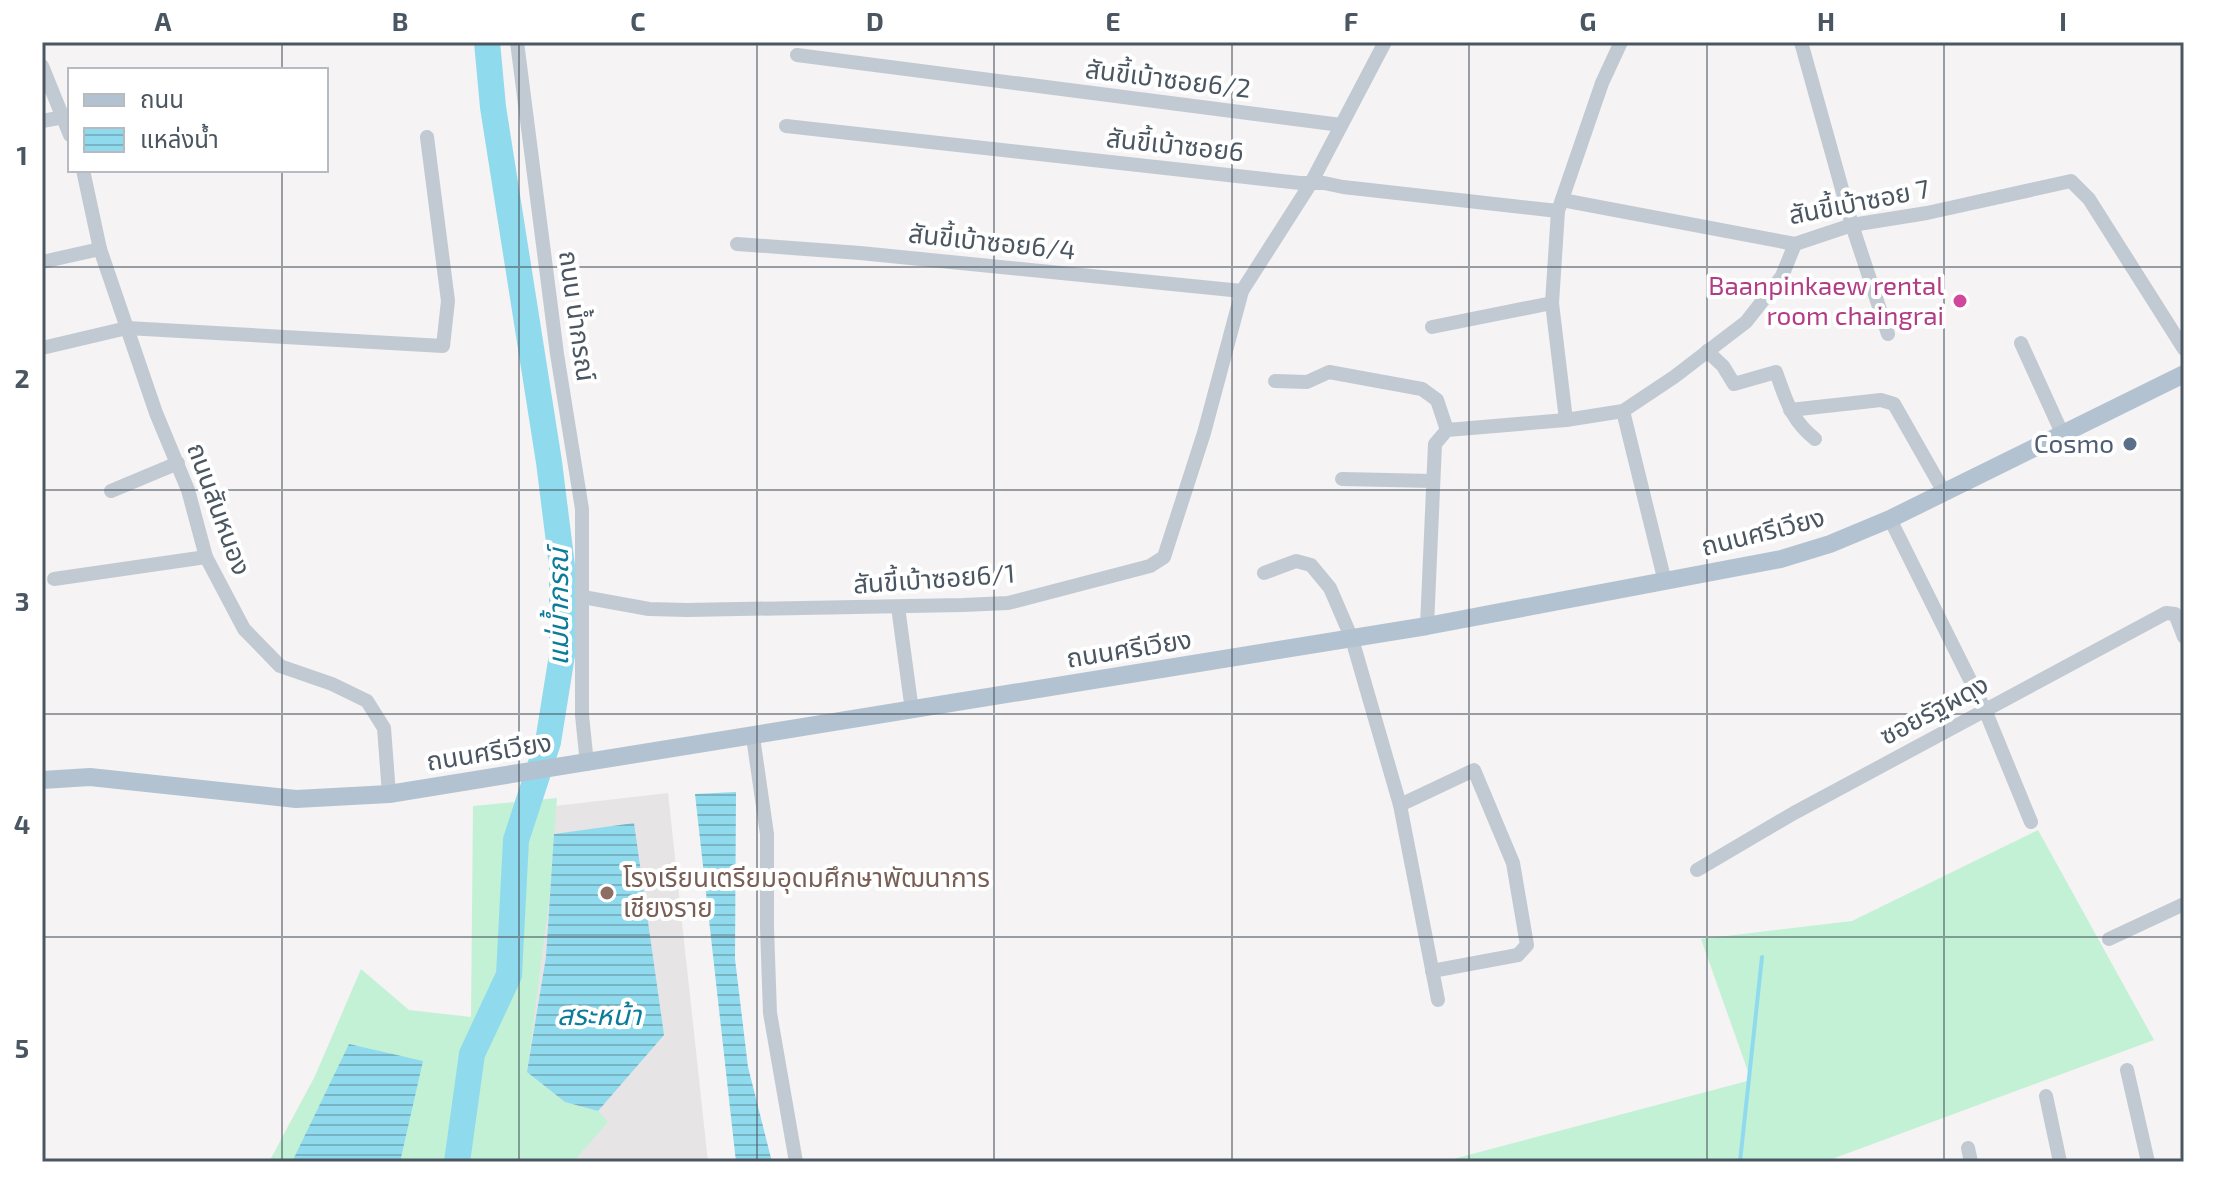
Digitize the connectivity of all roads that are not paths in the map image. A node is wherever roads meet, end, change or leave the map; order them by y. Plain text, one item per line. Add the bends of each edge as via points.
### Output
1 (517, 42) edge
2 (1385, 42) edge
3 (1621, 42) edge
4 (1801, 42) edge
5 (797, 55) dead end
6 (42, 66) edge
7 (64, 117) junction
8 (42, 121) edge
9 (1341, 125) junction
10 (786, 126) dead end
11 (68, 129) edge
12 (427, 137) dead end
13 (83, 172) edge
14 (1311, 183) junction
15 (1560, 206) junction
16 (1852, 225) junction
17 (737, 244) dead end
18 (1795, 244) junction
19 (100, 249) junction
20 (42, 262) edge
21 (1242, 291) junction
22 (1552, 303) junction
23 (1432, 327) dead end
24 (127, 328) junction
25 (1888, 334) dead end
26 (2021, 343) dead end
27 (42, 348) edge
28 (2184, 349) edge
29 (1707, 351) junction
30 (2184, 374) edge
31 (1275, 381) dead end
32 (1790, 410) junction
33 (1623, 411) junction
34 (1566, 420) junction
35 (1447, 430) junction
36 (2062, 433) junction
37 (1815, 439) dead end
38 (178, 463) junction
39 (1342, 479) dead end
40 (1433, 481) junction
41 (111, 491) dead end
42 (1944, 492) junction
43 (1890, 519) junction
44 (206, 557) junction
45 (1264, 573) dead end
46 (54, 579) dead end
47 (1665, 582) junction
48 (583, 597) junction
49 (898, 607) junction
50 (1427, 626) junction
51 (2184, 637) edge
52 (1352, 639) junction
53 (1985, 710) junction
54 (912, 711) junction
55 (753, 737) junction
56 (587, 764) junction
57 (42, 780) edge
58 (389, 794) junction
59 (1400, 805) junction
60 (2031, 822) dead end
61 (1697, 870) dead end
62 (2184, 904) edge
63 (2109, 939) dead end
64 (1432, 971) junction
65 (1438, 1000) dead end
66 (2127, 1070) dead end
67 (2046, 1096) dead end
68 (796, 1162) edge
69 (2060, 1162) edge
70 (2148, 1162) edge

1 - 48 street, ถนน น้ำกรณ์ via 582,509
2 - 9 street, สันขี้เบ้าซอย6/1
3 - 15 street
4 - 16 street
5 - 9 street, สันขี้เบ้าซอย6/2
6 - 7 street
7 - 8 street
7 - 11 street
9 - 14 street, สันขี้เบ้าซอย6/1
10 - 14 street, สันขี้เบ้าซอย6
12 - 24 street via 448,301 443,346
13 - 19 street, ถนนสันหนอง
14 - 15 street, สันขี้เบ้าซอย6
14 - 21 street, สันขี้เบ้าซอย6/1
15 - 18 street, สันขี้เบ้าซอย 7
15 - 22 street
16 - 18 street, สันขี้เบ้าซอย 7
16 - 25 street
16 - 28 street, สันขี้เบ้าซอย 7 via 2071,181 2089,199
17 - 21 street, สันขี้เบ้าซอย6/4
18 - 29 street via 1782,276 1746,322
19 - 20 street
19 - 24 street, ถนนสันหนอง
21 - 49 street, สันขี้เบ้าซอย6/1 via 1164,557 1150,566 1008,603
22 - 23 street
22 - 34 street
24 - 27 street
24 - 38 street, ถนนสันหนอง
26 - 36 street
29 - 32 street via 1734,384 1776,372
29 - 33 street
30 - 36 main road, ถนนศรีเวียง
31 - 35 street via 1307,382 1329,372 1422,389 1437,400
32 - 37 street
32 - 42 street via 1881,400 1894,404
33 - 34 street
33 - 47 street
34 - 35 street
35 - 40 street via 1435,444
36 - 42 main road, ถนนศรีเวียง
38 - 41 street
38 - 44 street, ถนนสันหนอง
39 - 40 street
40 - 50 street
42 - 43 main road, ถนนศรีเวียง
43 - 47 main road, ถนนศรีเวียง via 1781,559
43 - 53 street
44 - 46 street
44 - 58 street, ถนนสันหนอง via 244,629 280,666 367,701 384,728
45 - 52 street via 1296,561 1311,565 1330,588
47 - 50 main road, ถนนศรีเวียง
48 - 49 street, สันขี้เบ้าซอย6/1 via 657,610
48 - 56 street, ถนน น้ำกรณ์
49 - 54 street
50 - 52 main road, ถนนศรีเวียง
51 - 53 street, ซอยรัฐผดุง via 2175,614 2166,613
52 - 54 main road, ถนนศรีเวียง
52 - 59 street
53 - 60 street
53 - 61 street, ซอยรัฐผดุง
54 - 55 main road, ถนนศรีเวียง
55 - 56 main road, ถนนศรีเวียง
55 - 68 street via 767,834 770,1013
56 - 58 main road, ถนนศรีเวียง
57 - 58 main road, ถนนศรีเวียง via 90,777 296,799
59 - 64 street
59 - 64 street via 1474,770 1513,863 1527,945 1518,955
62 - 63 street
64 - 65 street
66 - 70 street
67 - 69 street

